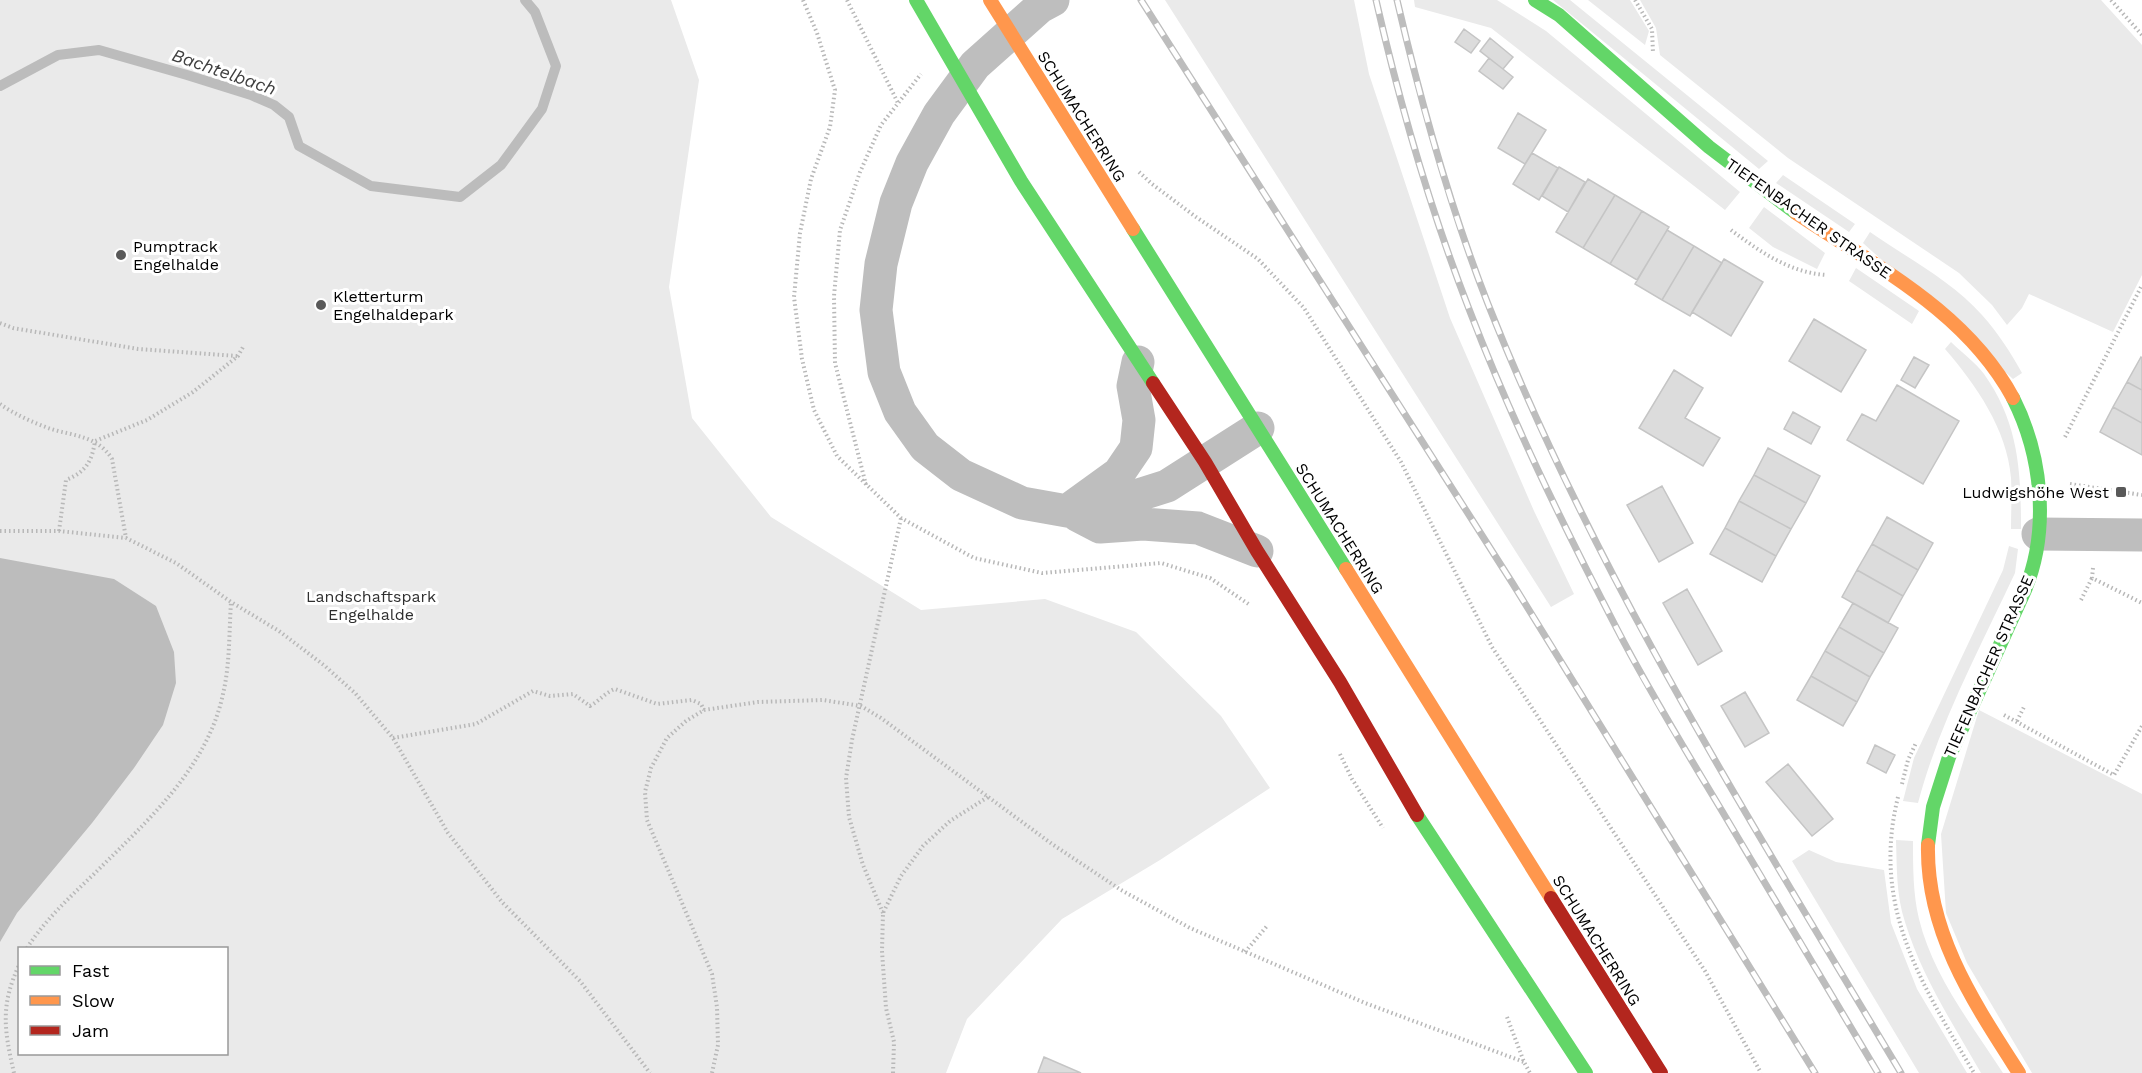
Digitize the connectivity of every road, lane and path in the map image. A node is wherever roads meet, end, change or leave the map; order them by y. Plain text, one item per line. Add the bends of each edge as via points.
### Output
1 (803, 0) edge
2 (847, 0) edge
3 (916, 0) edge
4 (990, 0) edge
5 (1053, 0) edge
6 (1535, 0) edge
7 (1635, 0) edge
8 (2111, 0) edge
9 (2142, 35) edge
10 (1653, 57) dead end
11 (898, 103) dead end
12 (1135, 167) dead end
13 (1731, 230) dead end
14 (1832, 275) dead end
15 (2142, 285) edge
16 (0, 323) edge
17 (243, 347) dead end
18 (238, 356) junction
19 (1138, 362) junction
20 (0, 404) edge
21 (1258, 428) junction
22 (2064, 439) dead end
23 (95, 441) junction
24 (1205, 462) junction
25 (2063, 483) dead end
26 (2142, 495) edge
27 (1067, 510) junction
28 (901, 518) junction
29 (0, 531) edge
30 (59, 531) junction
31 (2038, 534) junction
32 (2142, 534) edge
33 (126, 538) junction
34 (1257, 551) junction
35 (2094, 561) dead end
36 (2092, 578) junction
37 (2081, 600) dead end
38 (231, 602) junction
39 (2142, 603) edge
40 (1256, 609) dead end
41 (1973, 699) junction
42 (2025, 705) dead end
43 (861, 706) junction
44 (704, 710) junction
45 (2017, 721) junction
46 (2142, 726) edge
47 (393, 738) junction
48 (1917, 740) dead end
49 (1337, 747) dead end
50 (988, 797) junction
51 (1387, 835) dead end
52 (883, 913) junction
53 (1267, 926) dead end
54 (28, 947) edge
55 (1245, 952) junction
56 (18, 966) edge
57 (1504, 1009) dead end
58 (1524, 1062) junction
59 (14, 1073) edge
60 (650, 1073) edge
61 (712, 1073) edge
62 (892, 1073) edge
63 (1530, 1073) edge
64 (1586, 1073) edge
65 (1661, 1073) edge
66 (1761, 1073) edge
67 (1974, 1073) edge
68 (2019, 1073) edge

1 - 28 path via 835,90 830,127 811,179 800,232 794,297 802,359 814,410 837,456
2 - 11 path
3 - 19 main road via 1021,181
4 - 21 main road, SCHUMACHERRING
5 - 27 street via 975,65 939,114 896,203 880,264 876,310 884,372 900,412 925,447 961,475 1022,503
6 - 31 main road, TIEFENBACHER STRASSE via 1559,15 1700,140 1763,189 1936,306 1974,339 2015,401 2032,444 2038,480
7 - 10 path via 1652,29
8 - 9 path
12 - 66 path via 1178,204 1258,259 1304,308 1401,462 1492,647 1705,971
13 - 14 path via 1766,255 1811,274
15 - 22 path
16 - 18 path via 138,349
17 - 18 path
18 - 23 path via 193,392 147,420
19 - 24 main road
19 - 27 street via 1133,386 1139,420 1136,448 1119,473
20 - 23 path via 51,429
21 - 24 street
21 - 65 main road, SCHUMACHERRING
23 - 30 path via 87,467 66,480
23 - 33 path via 112,459
24 - 27 street via 1167,486 1107,505
24 - 34 main road
25 - 26 path
27 - 34 street via 1100,527 1143,524 1198,528
28 - 40 path via 974,558 1042,573 1161,563 1210,578
28 - 43 path
29 - 30 path
30 - 33 path
31 - 32 street
31 - 41 main road, TIEFENBACHER STRASSE via 2029,578
33 - 38 path via 176,563
34 - 64 main road via 1416,813
35 - 36 path
36 - 37 path
36 - 39 path
38 - 47 path via 279,631 325,666 355,693
38 - 54 path via 223,693 210,735 195,763 166,800 55,912
41 - 45 path
41 - 68 main road, TIEFENBACHER STRASSE via 1942,773 1929,831 1928,873 1935,916 1954,968
42 - 45 path
43 - 44 path via 823,700 758,702
43 - 50 path
43 - 52 path via 846,778 849,817
44 - 47 path via 702,704 692,700 657,704 615,689 590,706 573,694 550,696 533,691 476,724
44 - 61 path via 667,738 651,768 645,792 647,820 712,974 718,1046
45 - 46 path via 2114,775
47 - 60 path via 448,833 502,902 580,981
48 - 67 path via 1891,825 1891,879 1896,912 1923,986
49 - 51 path
50 - 52 path via 950,821 923,846 901,876
50 - 55 path via 1121,890 1190,928
52 - 62 path via 886,1008 894,1042
53 - 55 path
55 - 58 path via 1365,1003
56 - 59 path via 4,1006
57 - 58 path
58 - 63 path

